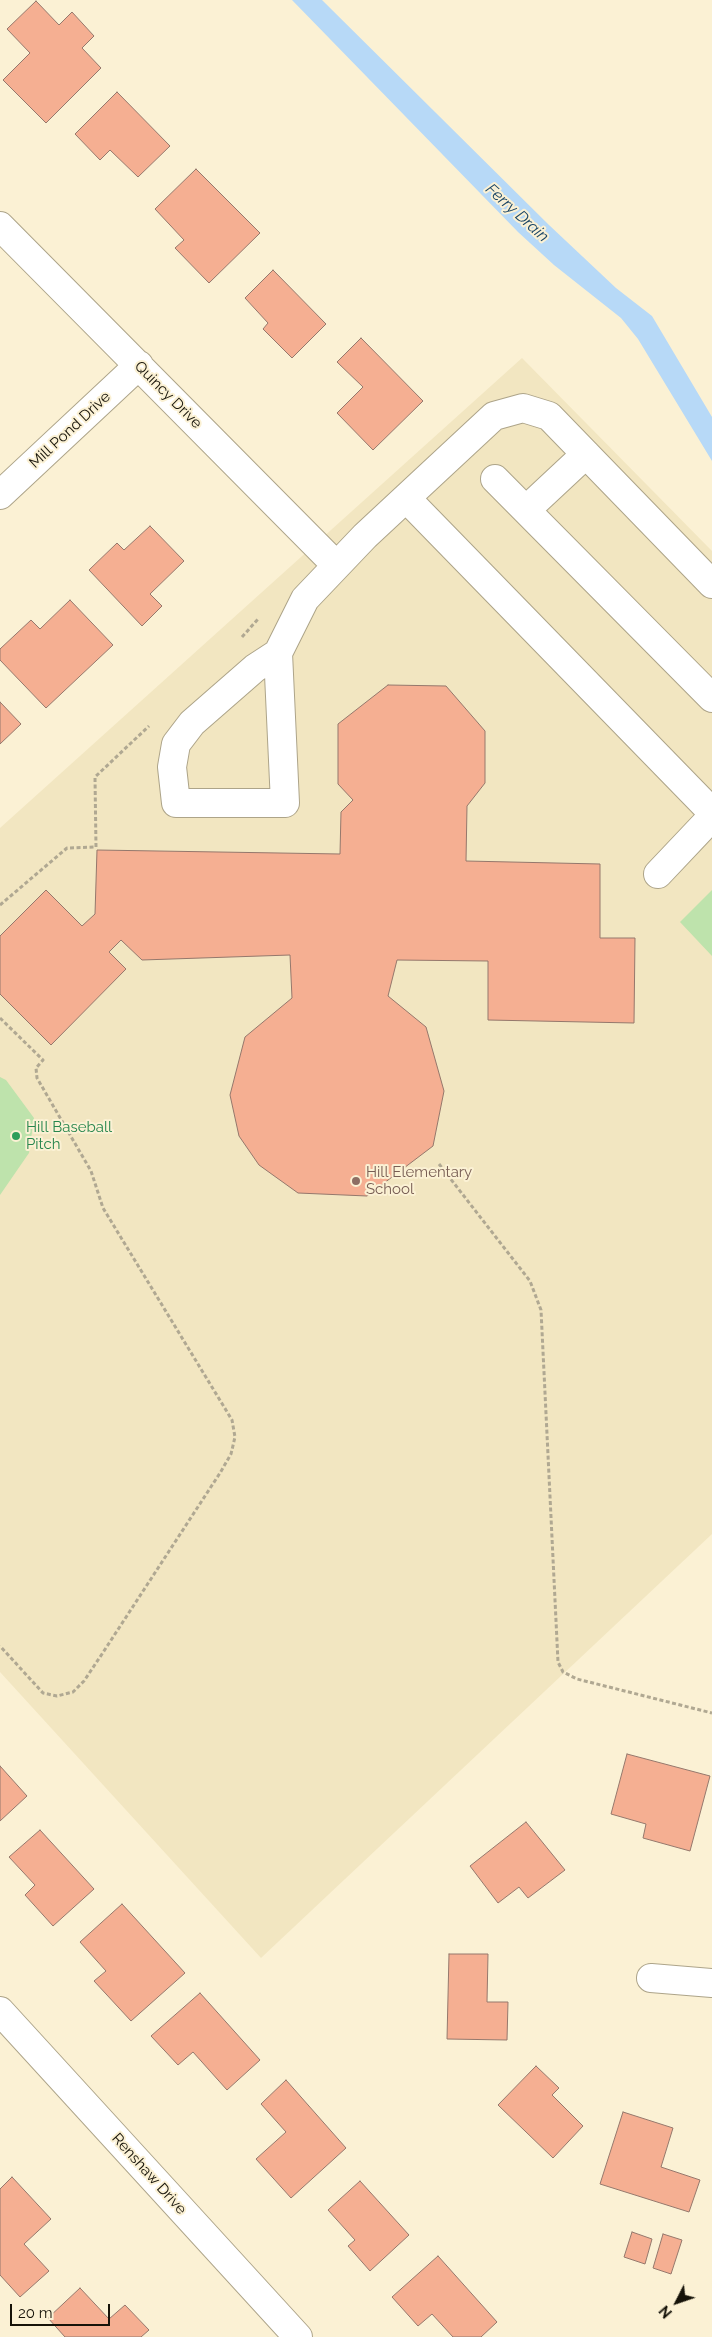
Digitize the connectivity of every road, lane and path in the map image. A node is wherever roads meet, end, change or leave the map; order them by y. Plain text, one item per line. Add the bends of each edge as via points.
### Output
1 (0, 226) edge
2 (139, 365) junction
3 (586, 454) junction
4 (495, 479) dead end
5 (0, 495) edge
6 (406, 498) junction
7 (526, 510) junction
8 (336, 565) junction
9 (712, 584) edge
10 (278, 653) junction
11 (712, 698) edge
12 (712, 812) edge
13 (712, 817) edge
14 (658, 874) dead end
15 (0, 1018) edge
16 (439, 1164) dead end
17 (0, 1646) edge
18 (712, 1713) edge
19 (651, 1978) dead end
20 (712, 1983) edge
21 (0, 2011) edge
22 (297, 2336) edge

1 - 2 street, Quincy Drive
2 - 5 street, Mill Pond Drive
2 - 8 street, Quincy Drive
3 - 6 street via 549,416 523,408 494,416
3 - 7 street
3 - 9 street
4 - 7 street
6 - 8 street
6 - 12 street
7 - 11 street
8 - 10 street via 305,599
10 - 10 street via 220,697 192,723 176,744 172,767 176,804 285,803
13 - 14 street
15 - 17 path via 43,1060 36,1068 37,1078 91,1171 104,1208 232,1420 235,1437 231,1454 220,1473 98,1661 74,1692 57,1696 43,1693
16 - 18 path via 530,1280 541,1310 558,1662 563,1672 577,1679
19 - 20 street
21 - 22 street, Renshaw Drive

